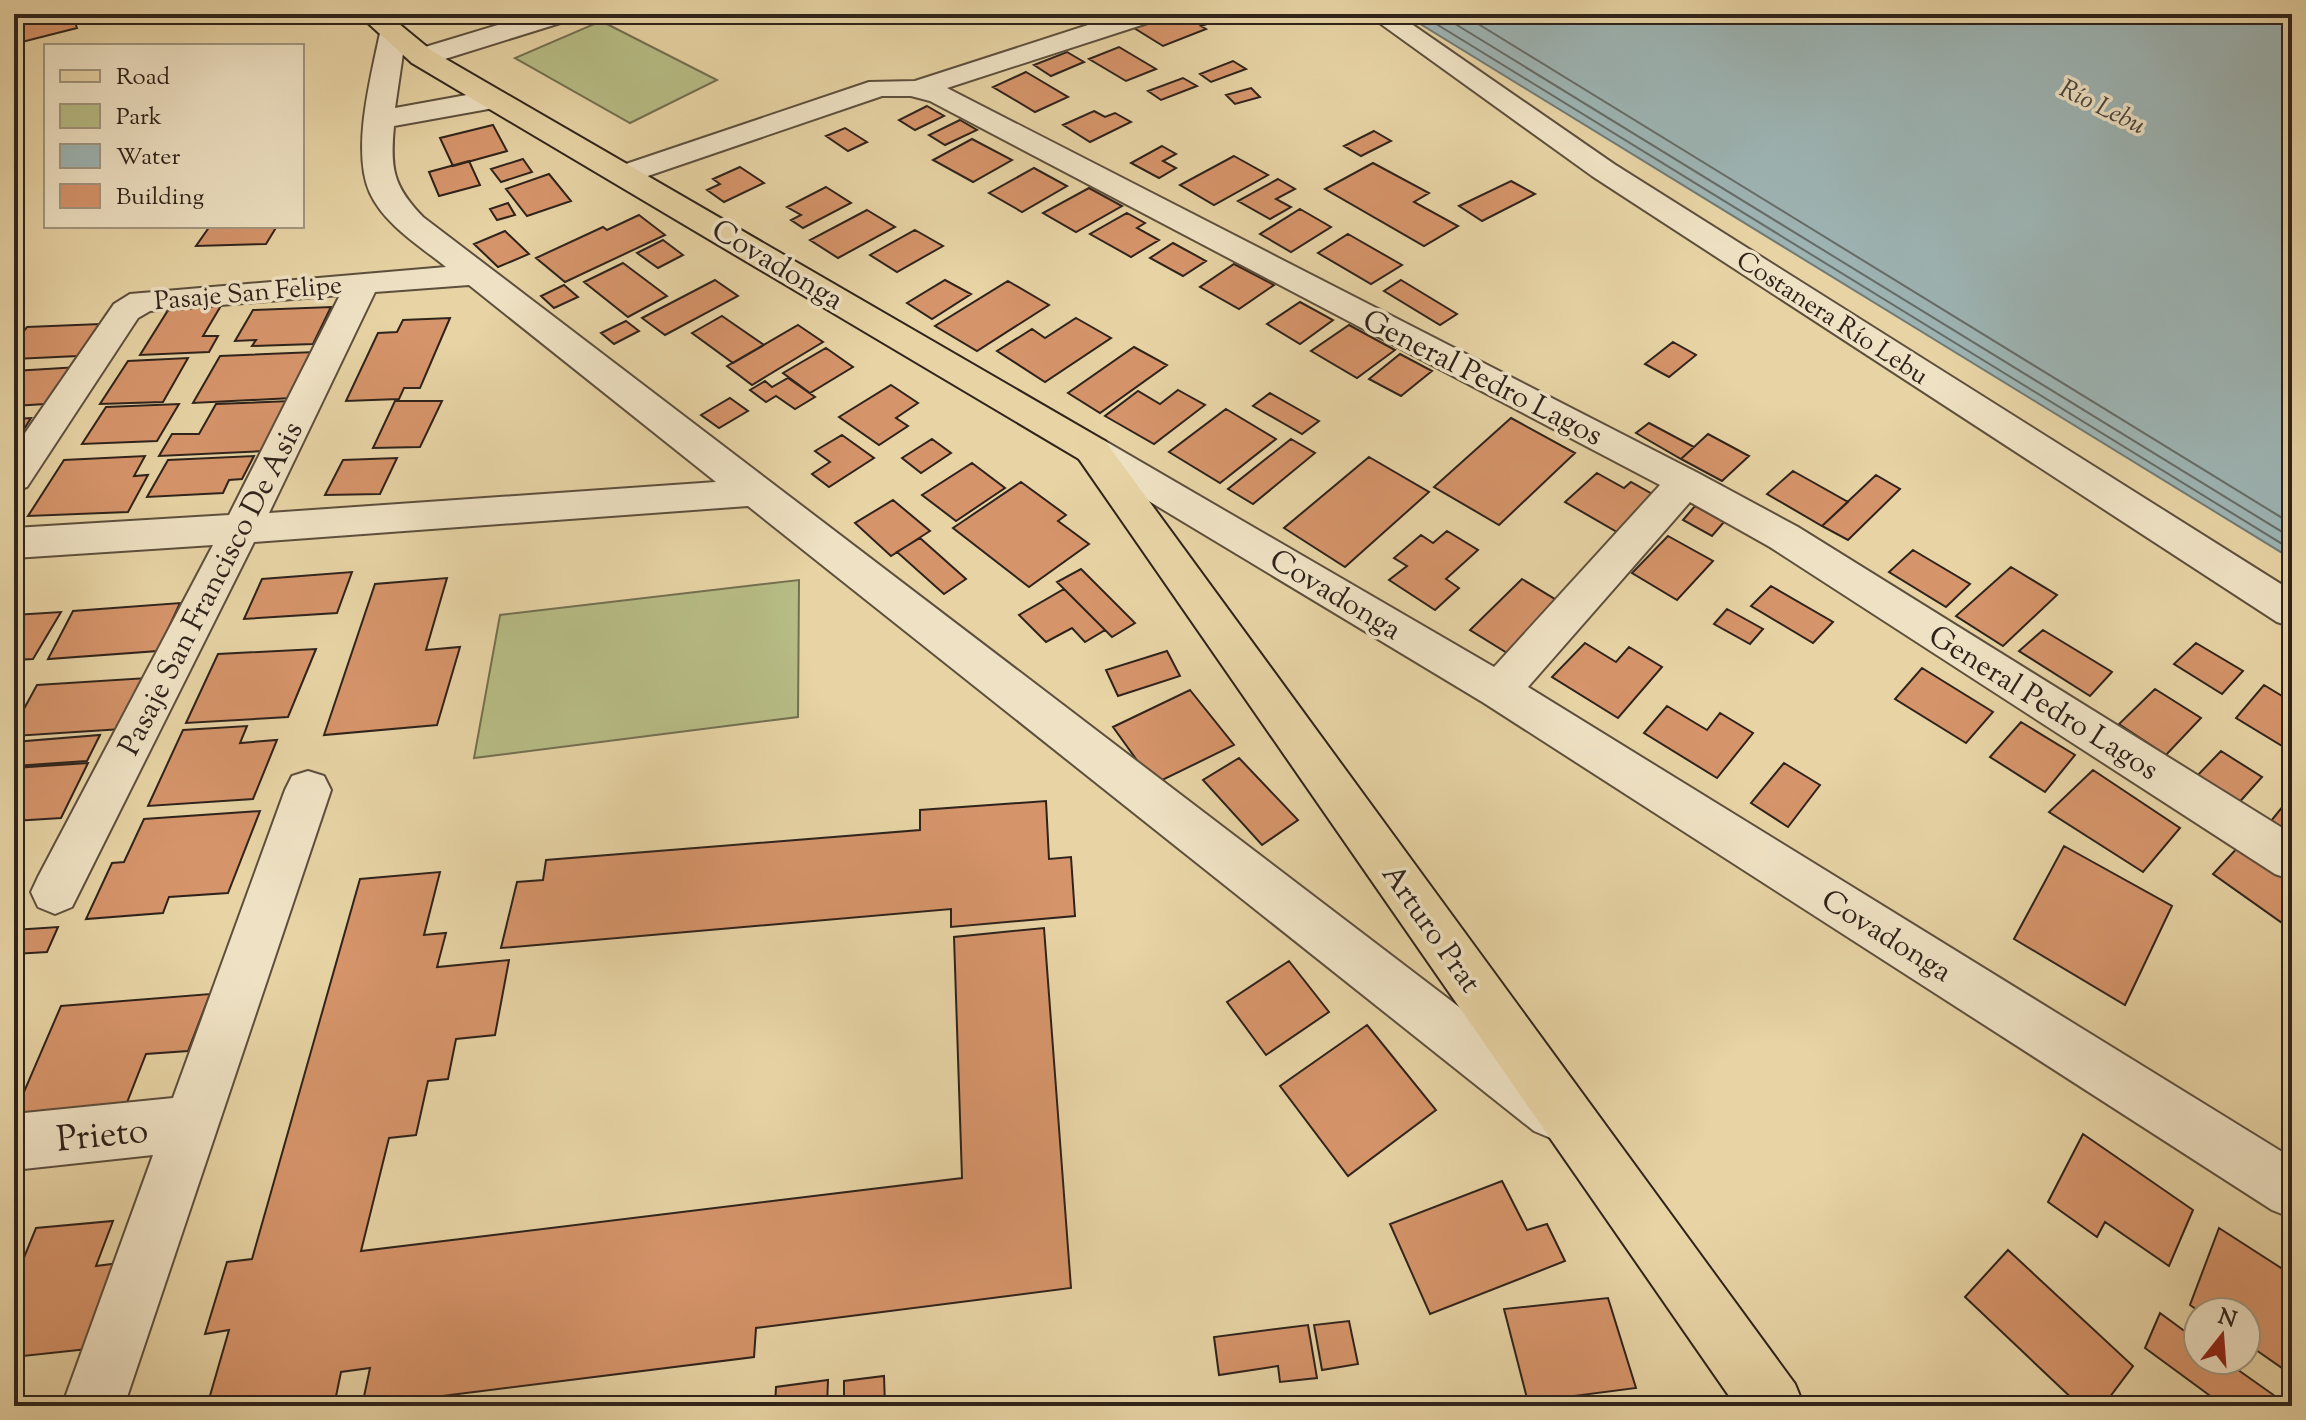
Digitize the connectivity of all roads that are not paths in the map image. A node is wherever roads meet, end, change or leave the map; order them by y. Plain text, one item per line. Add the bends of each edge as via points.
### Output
1 (561, 14) edge
2 (1148, 14) edge
3 (1380, 14) edge
4 (395, 34) edge
5 (917, 89) junction
6 (494, 99) junction
7 (379, 120) junction
8 (625, 174) junction
9 (477, 274) junction
10 (363, 282) junction
11 (1092, 450) junction
12 (14, 478) edge
13 (1685, 482) junction
14 (757, 492) junction
15 (242, 528) junction
16 (14, 543) edge
17 (2292, 611) edge
18 (1499, 691) junction
19 (308, 790) dead end
20 (2292, 859) edge
21 (55, 892) dead end
22 (189, 1124) junction
23 (1577, 1130) junction
24 (14, 1142) edge
25 (2292, 1190) edge
26 (93, 1406) edge
27 (1773, 1406) edge

1 - 4 street
2 - 5 street
3 - 17 street, Costanera Río Lebu via 1603,170
4 - 6 main road, Covadonga
4 - 7 street
5 - 8 street, General Pedro Lagos via 879,88
5 - 13 street, General Pedro Lagos via 940,95
6 - 7 street
6 - 8 main road, Covadonga
7 - 9 street via 384,192 412,224
8 - 11 main road, Covadonga
9 - 10 street, Pasaje San Felipe
9 - 14 street
10 - 12 street, Pasaje San Felipe via 152,298 133,306
10 - 15 street, Pasaje San Francisco De Asis
11 - 18 street, Covadonga
11 - 23 main road, Arturo Prat
13 - 18 street
13 - 20 street, General Pedro Lagos via 1784,537
14 - 15 street
14 - 23 street
15 - 16 street
15 - 21 street, Pasaje San Francisco De Asis
18 - 25 street, Covadonga
19 - 22 street
22 - 24 street, Prieto
22 - 26 street
23 - 27 main road, Arturo Prat

